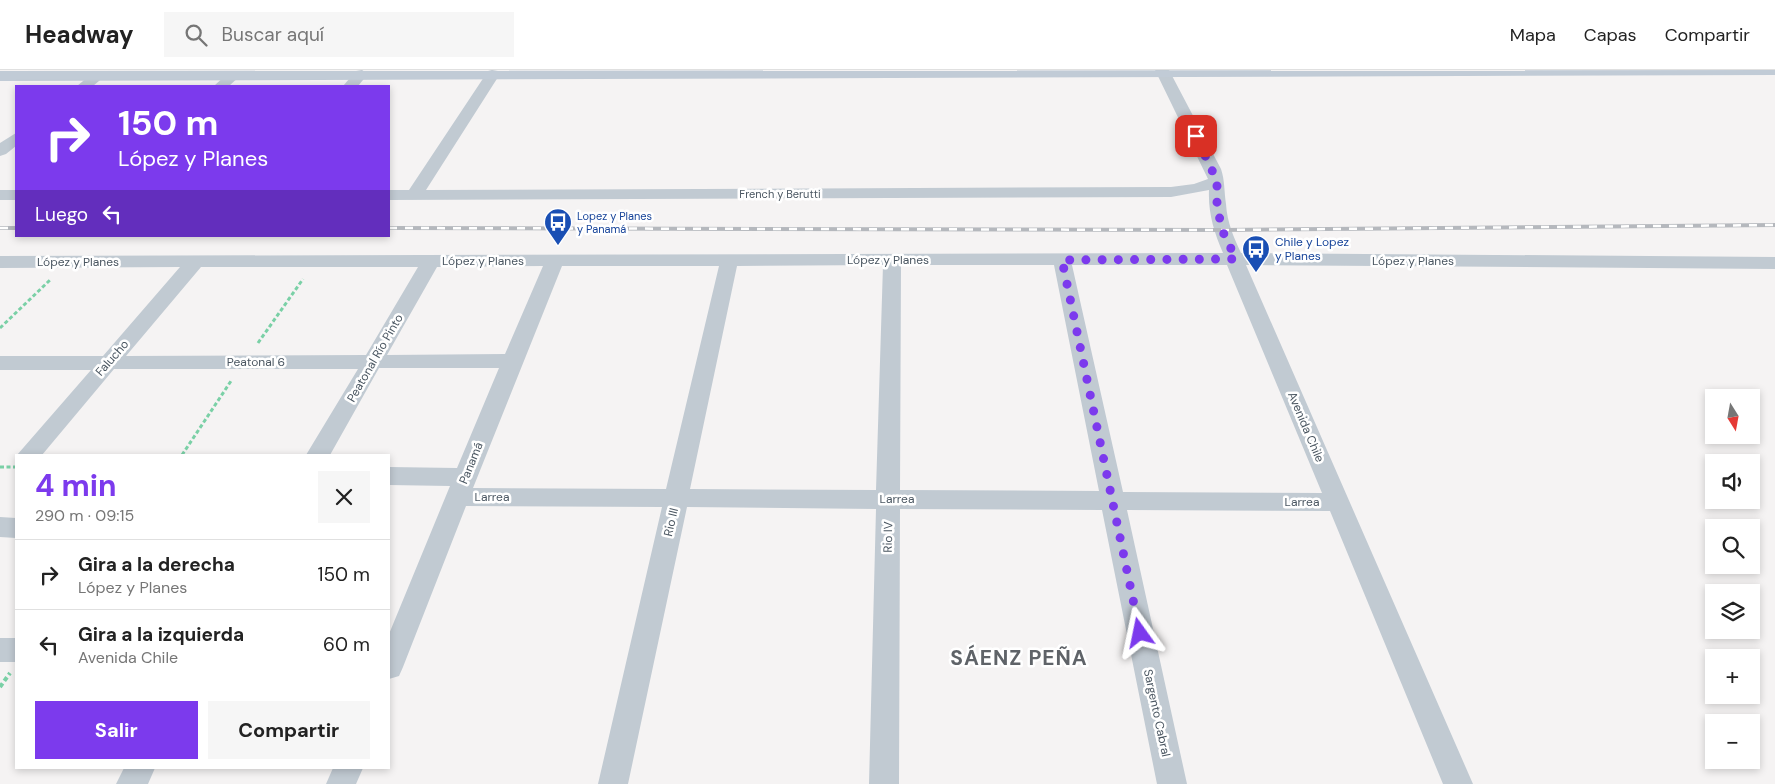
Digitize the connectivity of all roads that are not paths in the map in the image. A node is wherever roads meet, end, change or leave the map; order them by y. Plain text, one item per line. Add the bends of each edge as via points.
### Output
1 (1309, 70) edge
2 (1617, 70) edge
3 (1622, 70) edge
4 (1718, 70) edge
5 (1722, 70) edge
6 (1775, 70) edge
7 (1162, 71) edge
8 (298, 72) edge
9 (733, 72) edge
10 (493, 74) junction
11 (99, 75) junction
12 (0, 76) edge
13 (227, 80) edge
14 (355, 80) edge
15 (85, 85) edge
16 (15, 139) edge
17 (0, 151) edge
18 (1217, 181) junction
19 (1171, 192) junction
20 (414, 194) junction
21 (0, 195) edge
22 (15, 195) edge
23 (390, 195) edge
24 (1217, 205) junction
25 (1236, 259) junction
26 (729, 260) junction
27 (892, 260) junction
28 (1062, 260) junction
29 (431, 261) junction
30 (555, 261) junction
31 (0, 262) edge
32 (195, 262) junction
33 (1775, 263) edge
34 (373, 361) junction
35 (512, 361) junction
36 (0, 363) edge
37 (108, 363) junction
38 (30, 454) edge
39 (319, 454) edge
40 (390, 476) edge
41 (461, 487) junction
42 (677, 498) junction
43 (888, 499) junction
44 (1112, 501) junction
45 (1337, 502) junction
46 (0, 527) edge
47 (15, 528) edge
48 (0, 650) edge
49 (15, 650) edge
50 (390, 664) edge
51 (139, 769) edge
52 (348, 769) edge
53 (131, 784) edge
54 (341, 784) edge
55 (613, 784) edge
56 (884, 784) edge
57 (1172, 784) edge
58 (1458, 784) edge

1 - 2 street
1 - 7 street
3 - 4 street
4 - 5 street
4 - 6 street
7 - 9 street
7 - 18 street, Avenida Chile
8 - 13 street
8 - 14 street
9 - 10 street
10 - 14 street
10 - 20 street
11 - 12 street
11 - 13 street
11 - 15 street
16 - 17 street
18 - 19 street, French y Berutti via 1197,189
18 - 24 street, Avenida Chile
19 - 20 street, French y Berutti
19 - 24 street, French y Berutti
20 - 23 street, French y Berutti
21 - 22 street
24 - 25 street, Avenida Chile via 1222,230
25 - 28 street, López y Planes
25 - 33 street, López y Planes
25 - 45 street, Avenida Chile
26 - 27 street, López y Planes
26 - 30 street, López y Planes
26 - 42 street, Rio III
27 - 28 street, López y Planes
27 - 43 street, Rio IV
28 - 44 street, Sargento Cabral
29 - 30 street, López y Planes
29 - 32 street, López y Planes
29 - 34 street, Peatonal Río Pinto
30 - 35 street, Panamá
31 - 32 street, López y Planes
32 - 37 street, Falucho
34 - 35 street, Peatonal 6
34 - 37 street, Peatonal 6
34 - 39 street, Peatonal Río Pinto
35 - 41 street, Panamá
36 - 37 street, Peatonal 6
37 - 38 street, Falucho
40 - 41 street, Larrea
41 - 42 street, Larrea
41 - 50 street, Panamá
42 - 43 street, Larrea
42 - 55 street, Rio III
43 - 44 street, Larrea
43 - 56 street, Rio IV
44 - 45 street, Larrea
44 - 57 street, Sargento Cabral
45 - 58 street, Avenida Chile
46 - 47 street
48 - 49 street
51 - 53 street
52 - 54 street

